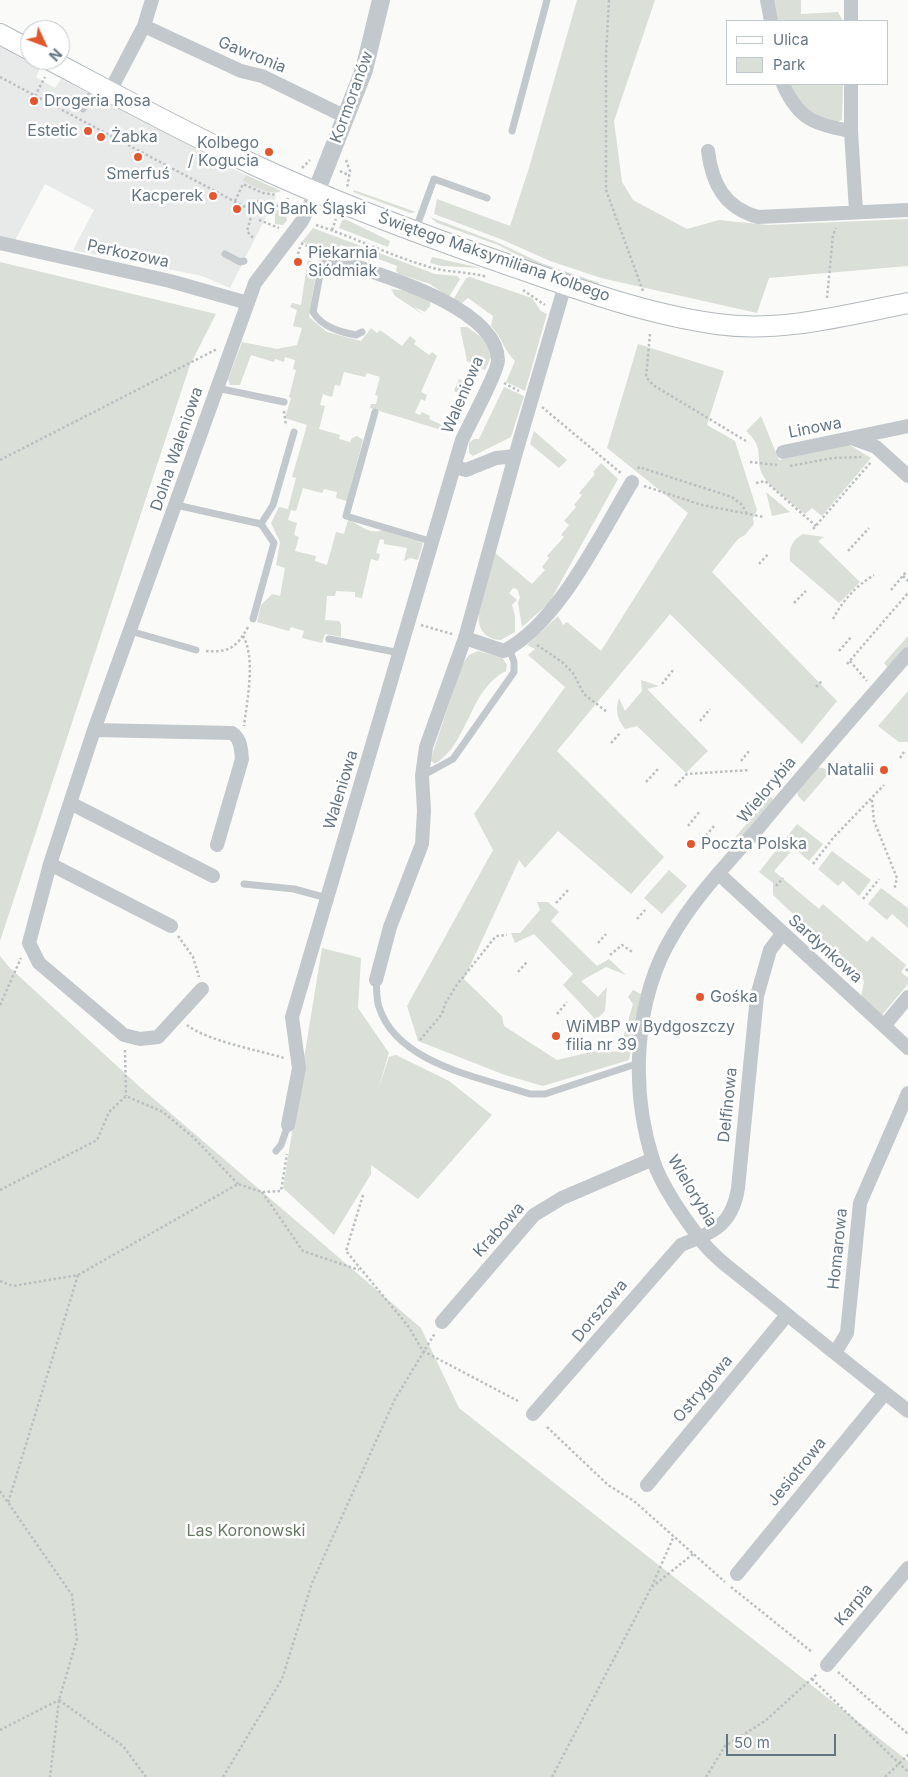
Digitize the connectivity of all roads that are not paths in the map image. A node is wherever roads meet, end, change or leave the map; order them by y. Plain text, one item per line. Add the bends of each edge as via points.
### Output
1 (152, 0) edge
2 (381, 0) edge
3 (547, 0) edge
4 (767, 0) edge
5 (851, 0) edge
6 (771, 20) edge
7 (851, 20) edge
8 (144, 26) junction
9 (0, 34) edge
10 (20, 45) edge
11 (68, 70) edge
12 (783, 85) edge
13 (851, 85) edge
14 (103, 89) junction
15 (83, 109) dead end
16 (346, 117) junction
17 (512, 131) dead end
18 (851, 131) junction
19 (708, 151) dead end
20 (316, 192) junction
21 (487, 198) dead end
22 (908, 210) edge
23 (849, 212) junction
24 (415, 231) junction
25 (0, 243) edge
26 (225, 254) dead end
27 (328, 256) joint
28 (244, 261) dead end
29 (565, 285) junction
30 (248, 303) junction
31 (908, 304) edge
32 (362, 332) dead end
33 (217, 388) junction
34 (284, 402) road end
35 (375, 412) dead end
36 (908, 426) edge
37 (889, 431) junction
38 (293, 434) road end
39 (852, 439) junction
40 (784, 452) dead end
41 (878, 454) junction
42 (515, 456) junction
43 (455, 467) junction
44 (908, 476) edge
45 (632, 482) road end
46 (176, 505) junction
47 (261, 524) junction
48 (434, 542) junction
49 (253, 619) road end
50 (130, 631) junction
51 (465, 638) junction
52 (329, 639) dead end
53 (509, 648) junction
54 (196, 650) road end
55 (400, 653) junction
56 (908, 654) edge
57 (94, 730) junction
58 (422, 776) junction
59 (70, 803) junction
60 (216, 845) dead end
61 (50, 864) junction
62 (719, 874) junction
63 (213, 876) dead end
64 (244, 884) dead end
65 (327, 898) junction
66 (170, 926) road end
67 (782, 934) junction
68 (376, 980) joint
69 (202, 988) road end
70 (908, 997) edge
71 (884, 1026) junction
72 (908, 1048) edge
73 (640, 1063) junction
74 (908, 1093) edge
75 (288, 1125) joint
76 (276, 1151) dead end
77 (653, 1159) junction
78 (699, 1238) junction
79 (787, 1315) junction
80 (442, 1322) road end
81 (835, 1353) junction
82 (885, 1393) junction
83 (908, 1411) edge
84 (533, 1414) dead end
85 (647, 1485) dead end
86 (908, 1568) edge
87 (737, 1574) dead end
88 (832, 1668) road end

1 - 8 street
2 - 16 street, Kormoranów via 364,70
3 - 17 lane
4 - 6 street
5 - 7 street
8 - 14 street
8 - 16 street, Gawronia via 241,71 262,76
9 - 10 main road
11 - 14 main road, Świętego Maksymiliana Kolbego
12 - 18 street via 799,112 822,126
13 - 18 street
14 - 15 lane
14 - 20 main road, Świętego Maksymiliana Kolbego
16 - 20 street, Kormoranów
18 - 23 street
19 - 23 street via 716,185 730,203 747,214 758,217
20 - 24 main road, Świętego Maksymiliana Kolbego
20 - 30 street, Dolna Waleniowa via 302,221 285,234 260,274
21 - 24 lane via 434,179
22 - 23 street
24 - 29 main road, Świętego Maksymiliana Kolbego
25 - 30 street, Perkozowa via 170,280
26 - 28 lane
27 - 32 lane via 313,312 334,330 356,335
27 - 43 street, Waleniowa via 408,284 449,303 493,339 499,362 462,440
29 - 31 main road, Świętego Maksymiliana Kolbego via 647,309 718,324 774,326
29 - 42 street
30 - 33 street, Dolna Waleniowa
33 - 34 lane
33 - 46 street, Dolna Waleniowa
35 - 48 lane via 346,516
36 - 37 street, Linowa
37 - 39 street, Linowa
37 - 41 street via 877,442
38 - 47 lane via 273,505
39 - 40 street, Linowa
39 - 41 street, Linowa via 870,444
41 - 44 street, Linowa
42 - 43 street via 496,458 466,470
42 - 51 street
43 - 48 street, Waleniowa
45 - 53 street via 553,610
46 - 47 lane
46 - 50 street, Dolna Waleniowa
47 - 49 lane via 274,543
48 - 55 street, Waleniowa
50 - 54 lane
50 - 57 street, Dolna Waleniowa
51 - 53 street via 504,651
51 - 58 street via 426,747
52 - 55 lane
53 - 58 lane via 514,672 453,759
55 - 65 street, Waleniowa
56 - 62 street, Wielorybia
57 - 59 street, Dolna Waleniowa
57 - 60 street via 232,733 239,740 242,759
58 - 68 street via 422,844 390,927
59 - 61 street, Dolna Waleniowa
59 - 63 street
61 - 66 street
61 - 69 street, Dolna Waleniowa via 28,944 39,963 124,1035 140,1039 158,1037
62 - 67 street, Sardynkowa
62 - 73 street, Wielorybia via 673,935 658,966 644,1020
64 - 65 lane via 294,889
65 - 75 street, Waleniowa via 292,1017 299,1068
67 - 71 street, Sardynkowa
67 - 78 street, Delfinowa via 770,950 757,996 738,1188 733,1208 721,1226
68 - 73 lane via 378,1006 402,1042 418,1055 530,1094 545,1094
70 - 71 street
71 - 72 street, Sardynkowa
73 - 77 street, Wielorybia via 641,1100
74 - 81 street, Homarowa via 860,1203 847,1333
75 - 76 lane
77 - 78 street, Wielorybia
77 - 80 street, Krabowa via 562,1198 534,1215
78 - 79 street, Wielorybia via 711,1252
78 - 84 street, Dorszowa via 680,1245
79 - 81 street, Wielorybia
79 - 85 street, Ostrygowa
81 - 82 street, Wielorybia
82 - 83 street, Wielorybia
82 - 87 street, Jesiotrowa
86 - 88 street, Karpia

